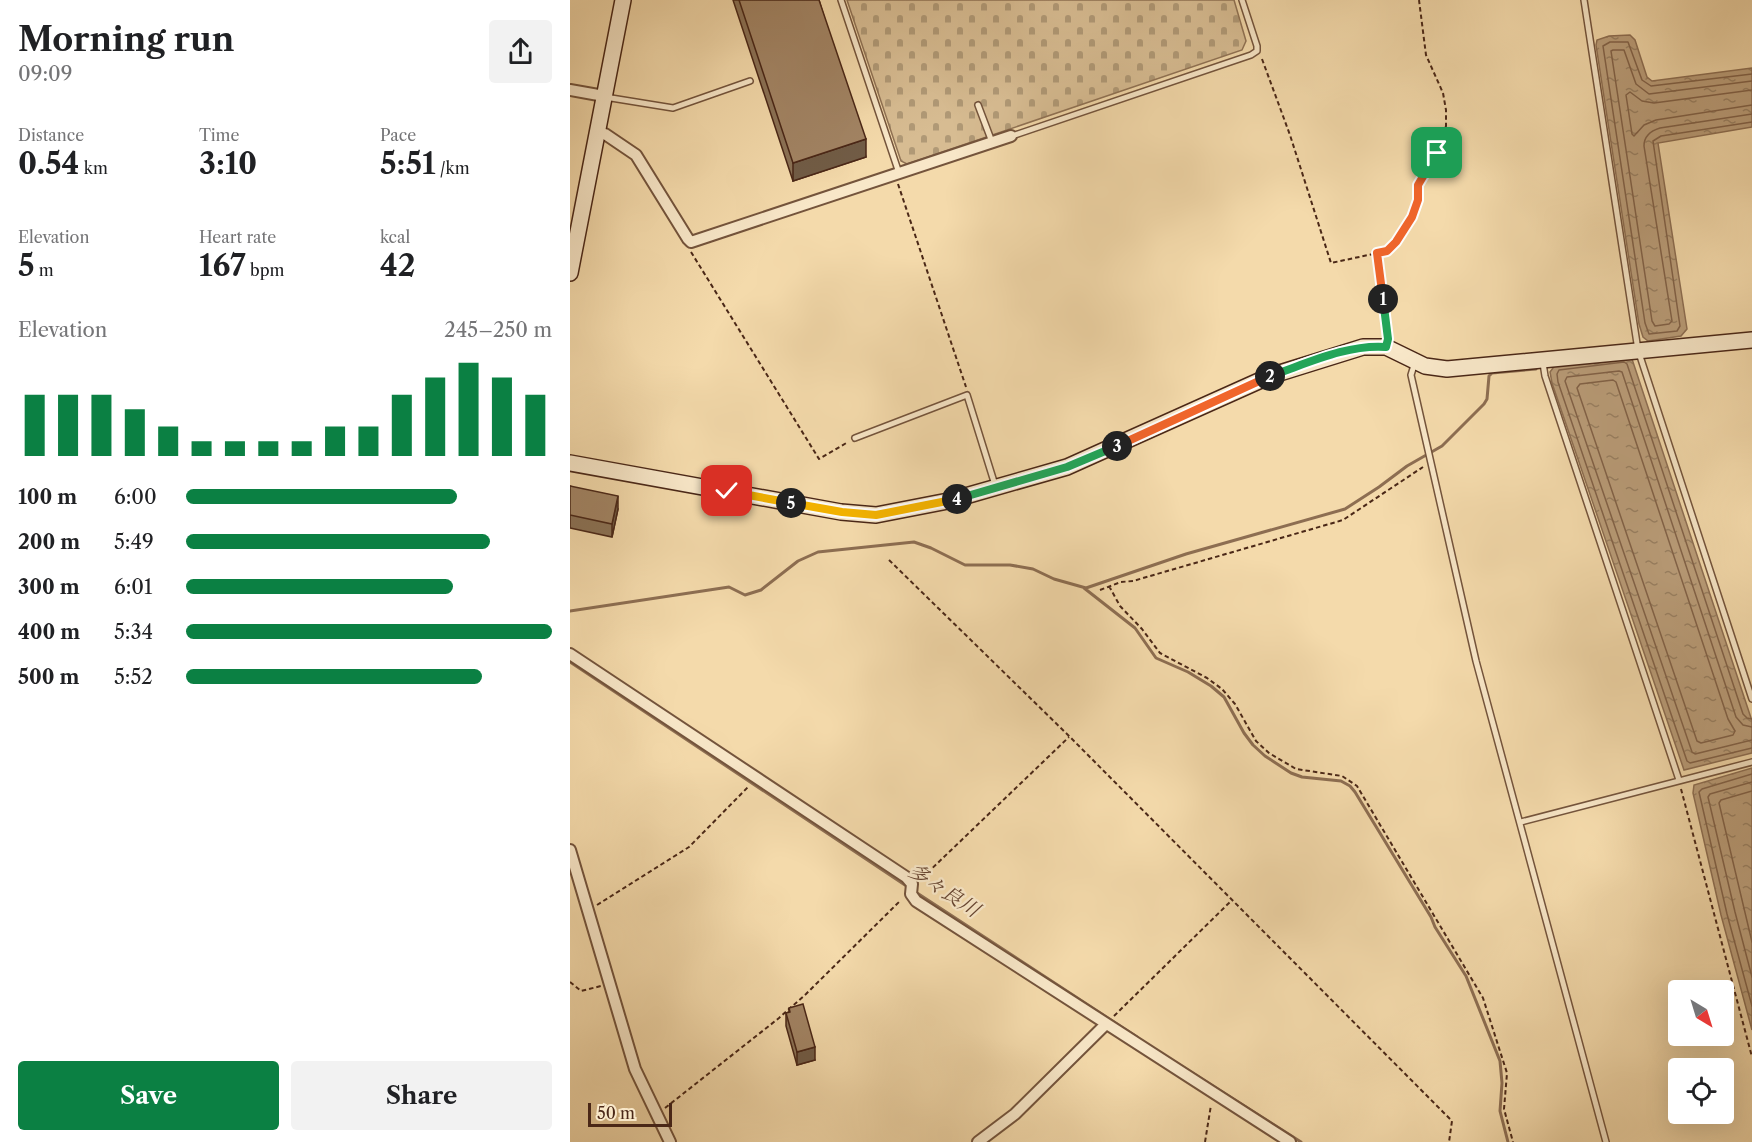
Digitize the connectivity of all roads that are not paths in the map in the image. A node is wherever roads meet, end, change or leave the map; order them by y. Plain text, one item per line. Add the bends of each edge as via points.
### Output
1 (623, 0) edge
2 (841, 0) edge
3 (1242, 0) edge
4 (1584, 0) edge
5 (750, 81) dead end
6 (570, 90) edge
7 (604, 96) junction
8 (978, 105) dead end
9 (597, 132) junction
10 (1011, 136) joint
11 (992, 142) junction
12 (899, 173) junction
13 (570, 273) edge
14 (1752, 340) edge
15 (1638, 350) junction
16 (1542, 360) junction
17 (1416, 362) junction
18 (855, 438) road end
19 (570, 463) edge
20 (996, 488) junction
21 (570, 654) edge
22 (1752, 699) edge
23 (1752, 762) edge
24 (1679, 780) junction
25 (1521, 822) junction
26 (570, 850) edge
27 (1106, 1024) junction
28 (670, 1142) edge
29 (978, 1142) edge
30 (1290, 1142) edge
31 (1606, 1142) edge

1 - 7 street
2 - 12 lane
3 - 10 lane via 1257,46 1251,55
4 - 15 lane
5 - 7 lane via 673,108
6 - 7 street
7 - 9 street
8 - 11 lane
9 - 12 street via 636,155 692,242
9 - 13 street
10 - 11 street
11 - 12 street
14 - 15 street
15 - 16 street
15 - 22 lane
16 - 17 street via 1447,369
16 - 24 lane
17 - 20 street via 1386,347 1345,351 1270,376 1085,461
17 - 25 lane via 1411,375 1476,661
18 - 20 lane via 967,395
19 - 20 street via 876,515
21 - 27 street via 906,878 916,901
23 - 24 lane
24 - 25 lane
25 - 31 lane
26 - 28 street via 635,1069
27 - 29 street via 1015,1114
27 - 30 street

